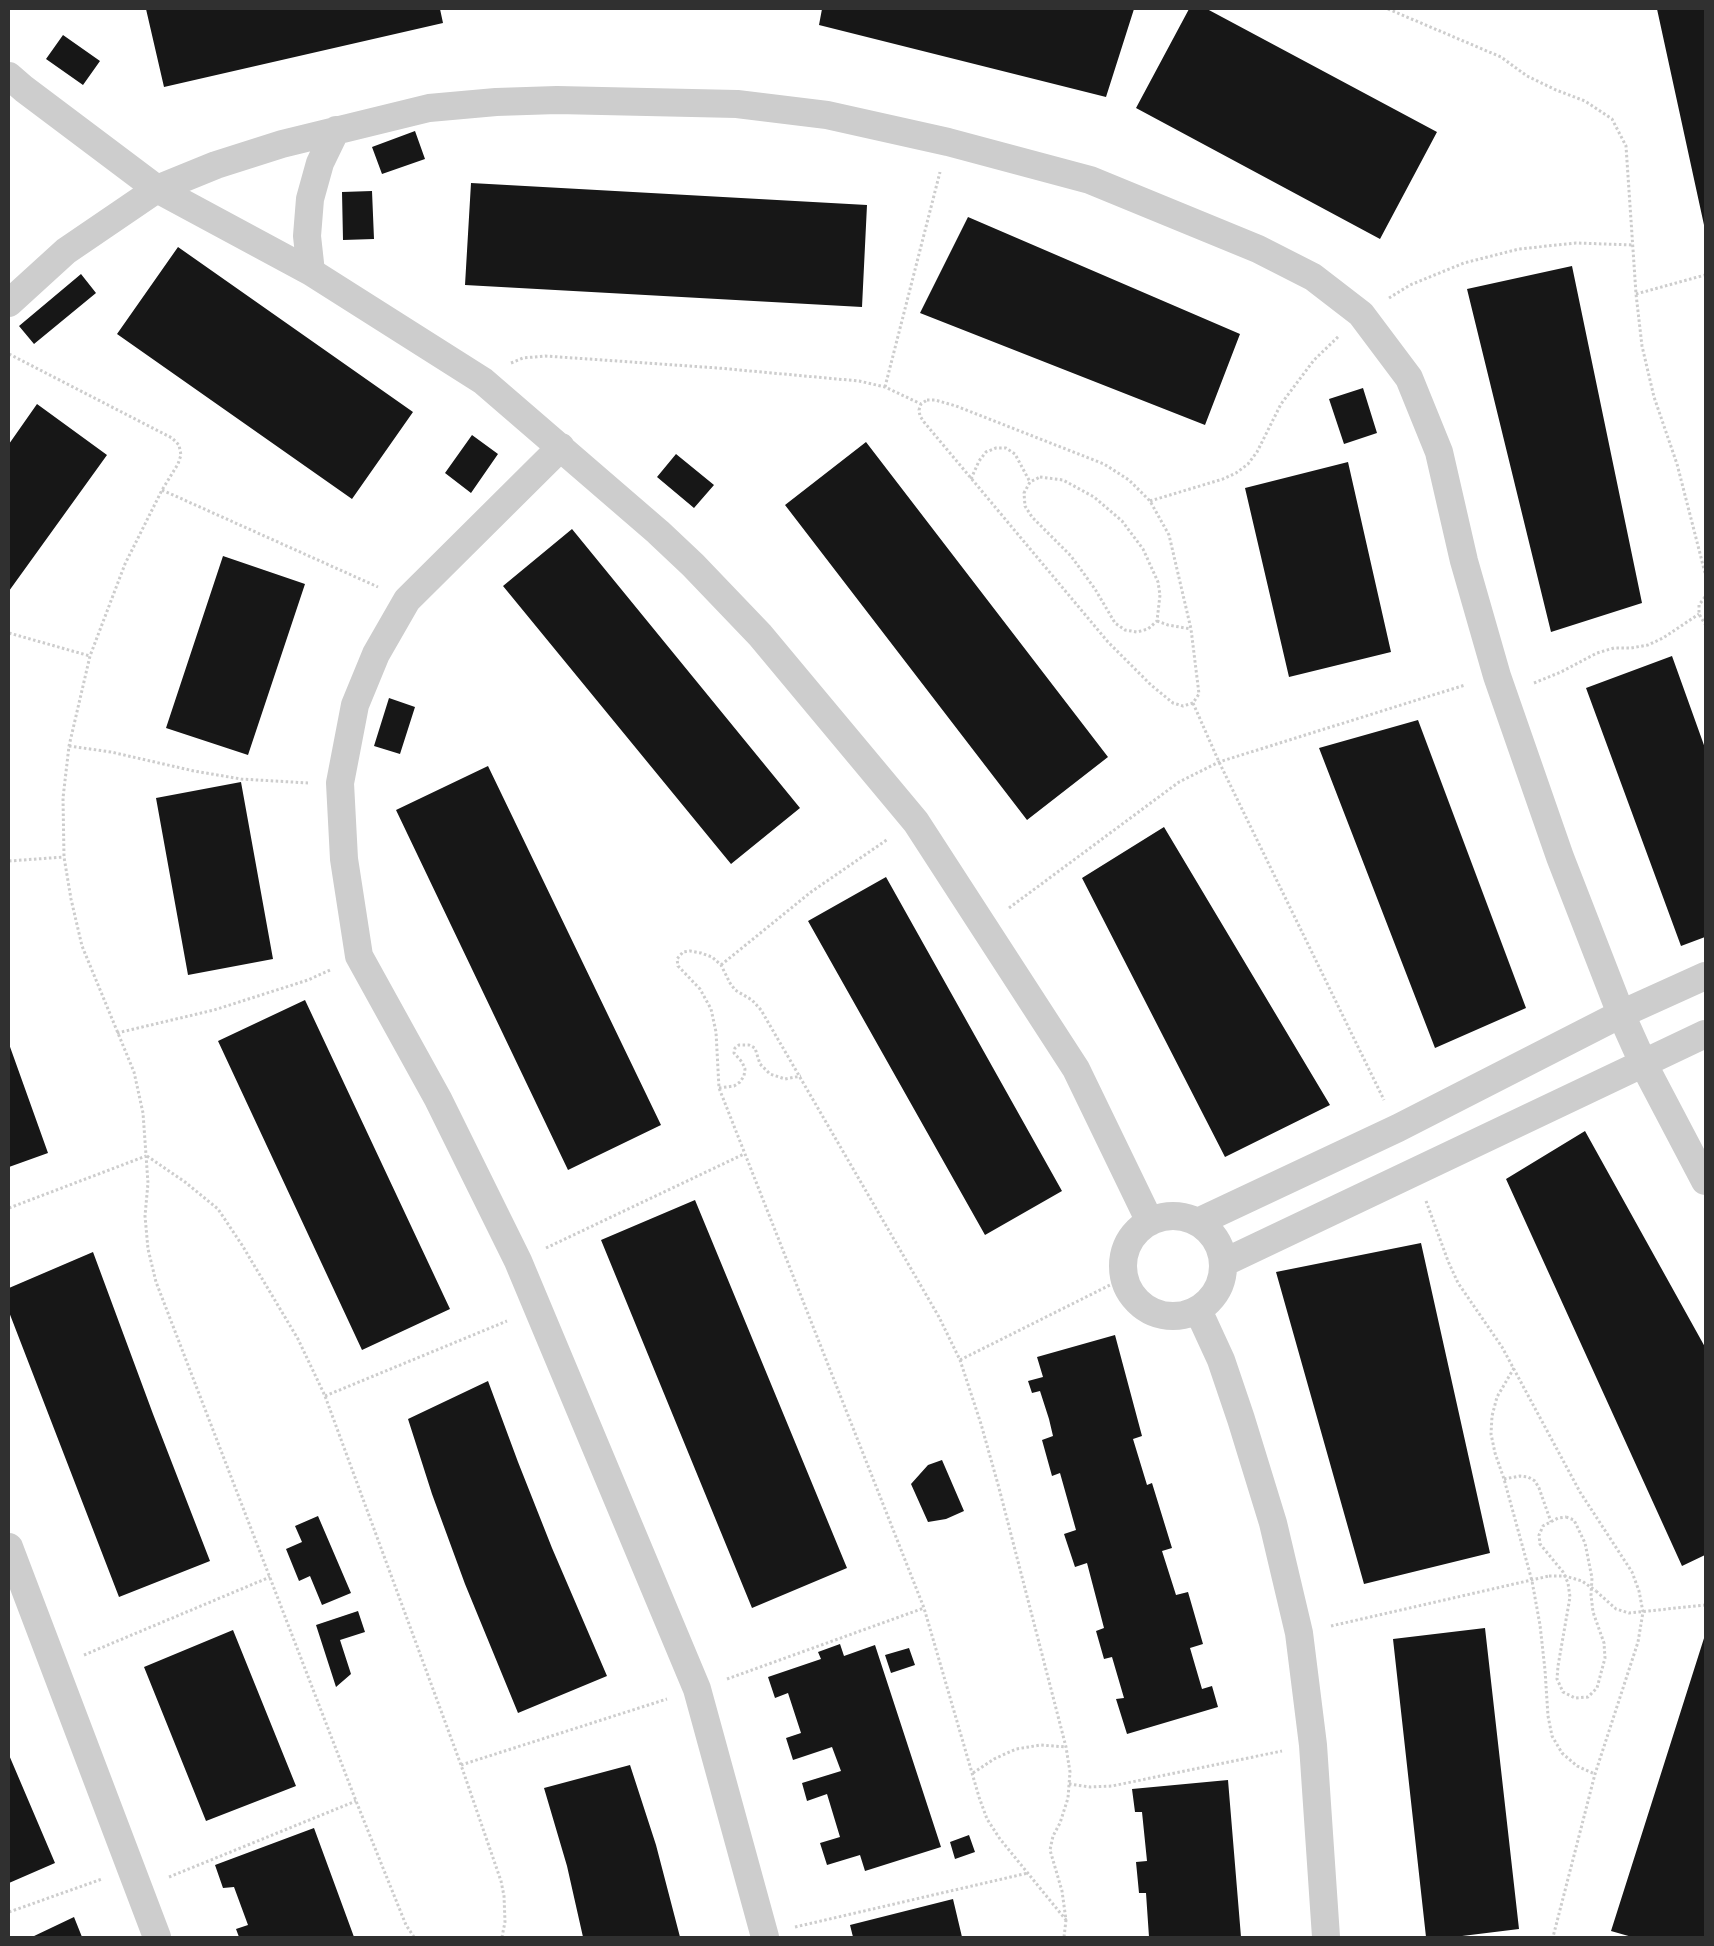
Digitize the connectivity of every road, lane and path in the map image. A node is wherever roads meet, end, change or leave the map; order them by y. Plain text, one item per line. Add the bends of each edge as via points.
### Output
1 (1388, 9) edge
2 (9, 76) edge
3 (336, 130) junction
4 (948, 142) junction
5 (157, 189) junction
6 (1634, 245) junction
7 (311, 272) junction
8 (1705, 275) edge
9 (1636, 294) junction
10 (9, 303) edge
11 (1361, 314) junction
12 (9, 354) edge
13 (483, 380) junction
14 (884, 387) junction
15 (921, 404) junction
16 (560, 447) junction
17 (971, 479) junction
18 (1030, 482) junction
19 (162, 490) junction
20 (1150, 501) junction
21 (1705, 573) edge
22 (1705, 597) edge
23 (407, 600) junction
24 (1699, 614) junction
25 (1157, 621) junction
26 (1705, 624) edge
27 (1191, 629) junction
28 (9, 633) edge
29 (90, 656) junction
30 (1500, 684) junction
31 (1193, 703) junction
32 (69, 746) junction
33 (1219, 762) junction
34 (340, 783) junction
35 (916, 822) junction
36 (64, 857) junction
37 (9, 861) edge
38 (985, 926) junction
39 (359, 956) junction
40 (721, 965) junction
41 (1705, 976) edge
42 (1621, 1014) junction
43 (117, 1033) junction
44 (1705, 1034) edge
45 (1644, 1063) junction
46 (800, 1076) junction
47 (719, 1088) junction
48 (1398, 1128) junction
49 (744, 1154) junction
50 (146, 1156) junction
51 (1416, 1172) junction
52 (1705, 1181) edge
53 (9, 1208) edge
54 (1150, 1222) junction
55 (1198, 1222) junction
56 (518, 1262) junction
57 (1223, 1263) junction
58 (1124, 1278) junction
59 (539, 1308) junction
60 (1198, 1310) junction
61 (960, 1360) junction
62 (1514, 1368) junction
63 (326, 1396) junction
64 (1504, 1479) junction
65 (1551, 1522) junction
66 (9, 1547) edge
67 (270, 1577) junction
68 (1532, 1580) junction
69 (1705, 1605) edge
70 (924, 1608) junction
71 (1643, 1612) junction
72 (1299, 1633) junction
73 (54, 1668) junction
74 (697, 1690) junction
75 (1313, 1745) junction
76 (1066, 1747) junction
77 (461, 1765) junction
78 (973, 1773) junction
79 (1595, 1774) junction
80 (1069, 1784) junction
81 (356, 1801) junction
82 (1028, 1873) junction
83 (135, 1879) junction
84 (9, 1912) edge
85 (1066, 1920) junction
86 (765, 1936) edge
87 (157, 1937) edge
88 (414, 1937) edge
89 (502, 1937) edge
90 (1064, 1937) edge
91 (1326, 1937) edge
92 (1553, 1937) edge

1 - 6 path via 1501,58 1527,76 1585,101 1612,119 1626,146
2 - 5 street
3 - 4 street via 429,108 567,100 737,104 827,115
3 - 5 street via 247,154
3 - 7 street via 320,164 310,199 307,236
4 - 11 street via 1090,180 1258,249 1313,277
4 - 14 path
5 - 7 street
5 - 10 street via 66,252
6 - 9 path
6 - 11 path via 1576,243 1519,249 1491,256 1464,263 1410,285
7 - 13 street
8 - 9 path
9 - 21 path via 1642,346 1654,397 1677,464
11 - 20 path via 1308,367 1282,404 1248,464 1223,479
11 - 30 street via 1409,378 1438,452 1464,561
12 - 19 path via 172,438 179,445 181,455
13 - 14 path via 523,358 546,356 718,368
13 - 16 street
14 - 15 path
15 - 17 path via 920,416
15 - 20 path via 934,400 956,406 1104,464 1129,480
16 - 23 street
16 - 35 street via 658,532 727,599
17 - 18 path via 986,452 1006,448 1015,454
17 - 31 path via 1128,664 1173,702 1183,706
18 - 25 path via 1052,477 1063,480 1094,497 1122,521 1143,549 1158,582
18 - 25 path via 1024,493 1025,506 1071,556 1115,623 1125,630 1137,632 1148,629
19 - 23 path
19 - 29 path via 125,564
20 - 27 path via 1169,535
22 - 24 path via 1699,606
23 - 34 street via 376,654 355,705
24 - 26 path
24 - 30 path via 1648,644 1614,648 1561,672
25 - 27 path
27 - 31 path via 1199,694
28 - 29 path
29 - 32 path
30 - 33 path
30 - 42 street via 1560,857
31 - 33 path
32 - 34 path via 242,778 289,783
32 - 36 path via 63,798
33 - 38 path via 1179,782
33 - 48 path
34 - 39 street via 344,859
35 - 38 street
35 - 40 path via 811,892
36 - 37 path
36 - 43 path via 82,946
38 - 54 street via 1076,1069
39 - 43 path via 298,983 214,1010
39 - 56 street via 438,1099
40 - 46 path via 735,990 761,1010
40 - 47 path via 712,957 690,951 683,952 677,959 678,966 700,989 711,1009 716,1032
41 - 42 street
42 - 45 street
42 - 48 street
43 - 50 path via 134,1072 143,1113
44 - 45 street
45 - 51 street
45 - 52 street
46 - 47 path via 785,1079 770,1074 760,1064 755,1048 738,1045 734,1053 742,1062 744,1076 734,1086
46 - 61 path
47 - 49 path
48 - 55 street
49 - 56 path
49 - 70 path
50 - 53 path
50 - 63 path via 218,1209 298,1339
50 - 67 path via 148,1250 156,1282
51 - 57 street
51 - 62 path via 1458,1283
54 - 55 street via 1166,1216
54 - 58 street via 1136,1231 1127,1245
55 - 57 street via 1220,1247
56 - 59 street
57 - 60 street via 1218,1290
58 - 60 street via 1130,1293 1153,1313 1184,1316
58 - 61 path
59 - 63 path
59 - 74 street
60 - 72 street via 1221,1360 1244,1428 1273,1523
61 - 76 path via 996,1479
62 - 64 path via 1497,1397 1492,1416 1491,1434
62 - 71 path via 1580,1492 1632,1572
63 - 77 path
64 - 65 path via 1520,1476 1535,1481
64 - 68 path
65 - 65 path via 1566,1517 1574,1520 1590,1560 1593,1612 1604,1643 1605,1658 1598,1688 1588,1697 1575,1698 1563,1692 1557,1679 1570,1597 1563,1572 1540,1544 1543,1526
66 - 73 street
67 - 73 path
67 - 81 path
68 - 71 path, bridge via 1566,1576 1582,1581 1616,1609
68 - 72 path
68 - 79 path via 1552,1736 1562,1753 1577,1766
69 - 71 path
70 - 74 path
70 - 78 path
71 - 79 path via 1638,1642
72 - 75 street
73 - 83 street
74 - 77 path
74 - 86 street
75 - 80 path via 1112,1786
75 - 91 street
76 - 78 path via 1041,1745 1016,1749
76 - 80 path
77 - 89 path via 501,1881 506,1922
78 - 82 path via 987,1819
79 - 92 path
80 - 85 path via 1068,1798 1050,1850
81 - 83 path
81 - 88 path via 406,1925
82 - 85 path
82 - 86 path
83 - 84 path
83 - 87 street
85 - 90 path

